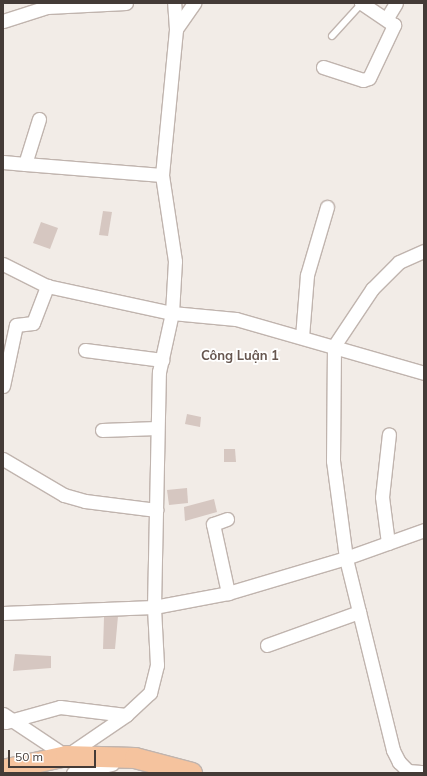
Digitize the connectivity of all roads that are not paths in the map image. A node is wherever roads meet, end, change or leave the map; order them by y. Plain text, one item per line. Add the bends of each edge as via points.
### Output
1 (126, 3) edge
2 (174, 3) edge
3 (194, 3) edge
4 (362, 3) edge
5 (396, 3) edge
6 (78, 5) edge
7 (387, 18) junction
8 (3, 21) edge
9 (176, 30) junction
10 (332, 36) dead end
11 (323, 67) dead end
12 (39, 119) dead end
13 (3, 162) edge
14 (25, 164) junction
15 (162, 175) junction
16 (327, 207) dead end
17 (424, 251) edge
18 (3, 264) edge
19 (47, 286) junction
20 (172, 313) junction
21 (8, 337) edge
22 (302, 337) junction
23 (334, 346) junction
24 (85, 350) dead end
25 (162, 360) junction
26 (424, 373) edge
27 (3, 386) edge
28 (157, 428) junction
29 (102, 430) dead end
30 (389, 434) dead end
31 (3, 459) edge
32 (156, 510) junction
33 (227, 519) dead end
34 (424, 530) edge
35 (388, 543) junction
36 (346, 558) junction
37 (228, 593) junction
38 (154, 607) junction
39 (359, 612) junction
40 (3, 613) edge
41 (267, 645) dead end
42 (126, 714) junction
43 (5, 719) edge
44 (70, 765) edge
45 (3, 770) edge
46 (409, 772) edge
47 (424, 772) edge
48 (192, 773) edge

1 - 6 street
2 - 9 street
3 - 9 street
4 - 7 street
4 - 10 lane
5 - 7 street
6 - 8 street via 47,7
7 - 11 street via 393,28 369,78 363,80
9 - 15 street
12 - 14 street
13 - 14 street
14 - 15 street
15 - 20 street via 175,261
16 - 22 street via 307,275
17 - 23 street via 399,262 372,289
18 - 19 street
19 - 20 street
19 - 21 street via 33,323 16,325
20 - 22 street via 236,319
20 - 25 street
21 - 27 street
22 - 23 street
23 - 26 street
23 - 36 street via 333,461
24 - 25 street
25 - 28 street
28 - 29 street
28 - 32 street
30 - 35 street via 382,497
31 - 32 street via 64,495 85,501
32 - 38 street
33 - 37 street via 213,524
34 - 35 street
35 - 36 street
36 - 37 street
36 - 39 street
37 - 38 street
38 - 40 street
38 - 42 street via 157,665 150,693
39 - 41 street
39 - 46 street via 393,750 399,762
42 - 43 street via 60,707
42 - 44 street
43 - 44 street
44 - 45 main road
44 - 48 main road via 135,758
46 - 47 street

